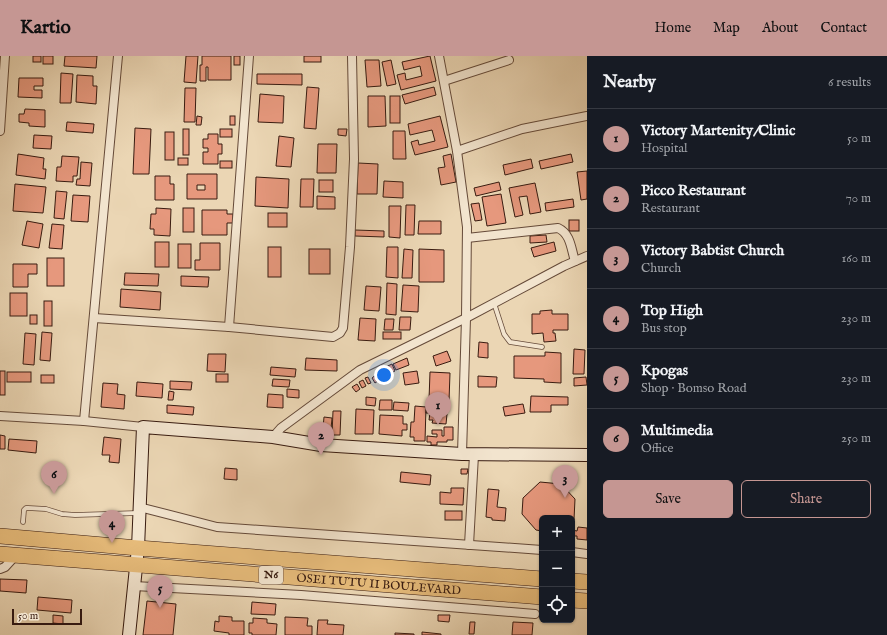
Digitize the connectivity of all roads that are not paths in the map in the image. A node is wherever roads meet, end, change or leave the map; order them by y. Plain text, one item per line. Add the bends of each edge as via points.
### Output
1 (5, 56) edge
2 (118, 56) edge
3 (249, 56) edge
4 (352, 56) edge
5 (439, 56) edge
6 (509, 60) dead end
7 (444, 81) junction
8 (587, 116) edge
9 (0, 131) edge
10 (457, 151) junction
11 (467, 238) junction
12 (587, 256) edge
13 (575, 262) junction
14 (494, 303) junction
15 (94, 318) junction
16 (466, 318) junction
17 (229, 327) junction
18 (542, 347) dead end
19 (0, 416) edge
20 (84, 421) junction
21 (143, 427) junction
22 (273, 437) junction
23 (468, 455) junction
24 (587, 455) edge
25 (139, 510) junction
26 (23, 522) dead end
27 (0, 536) edge
28 (469, 545) junction
29 (138, 548) junction
30 (539, 550) edge
31 (575, 552) edge
32 (0, 554) edge
33 (587, 554) edge
34 (16, 555) junction
35 (136, 564) junction
36 (0, 569) edge
37 (539, 579) edge
38 (575, 581) edge
39 (587, 582) edge
40 (134, 586) junction
41 (539, 597) edge
42 (575, 600) edge
43 (587, 601) edge
44 (535, 614) dead end
45 (129, 635) edge

1 - 9 street
2 - 15 street
3 - 17 street
4 - 17 street via 354,159 343,328 340,333 333,336
5 - 7 street
6 - 7 street
7 - 10 street
8 - 10 street via 522,129
10 - 11 street
11 - 13 street via 558,228 568,234
11 - 16 street
12 - 13 street
13 - 14 street
14 - 16 street
14 - 18 lane via 504,334 510,342
15 - 17 street
15 - 20 street
16 - 22 street via 360,370 281,428
16 - 23 street
19 - 20 street
20 - 21 street
21 - 22 street
21 - 25 street
22 - 23 street via 321,445
23 - 24 street
23 - 28 street
25 - 26 lane via 75,515 28,508 24,510
25 - 28 street via 217,527
25 - 29 street
27 - 29 highway, OSEI TUTU II BOULEVARD / N6
28 - 30 street
29 - 35 street
29 - 37 highway, OSEI TUTU II BOULEVARD / N6
31 - 33 street
32 - 34 highway, OSEI TUTU II BOULEVARD / N6
34 - 35 highway, OSEI TUTU II BOULEVARD / N6
34 - 36 street
35 - 40 street
35 - 41 highway, OSEI TUTU II BOULEVARD / N6
38 - 39 highway
40 - 44 street via 301,595
40 - 45 street
42 - 43 highway

